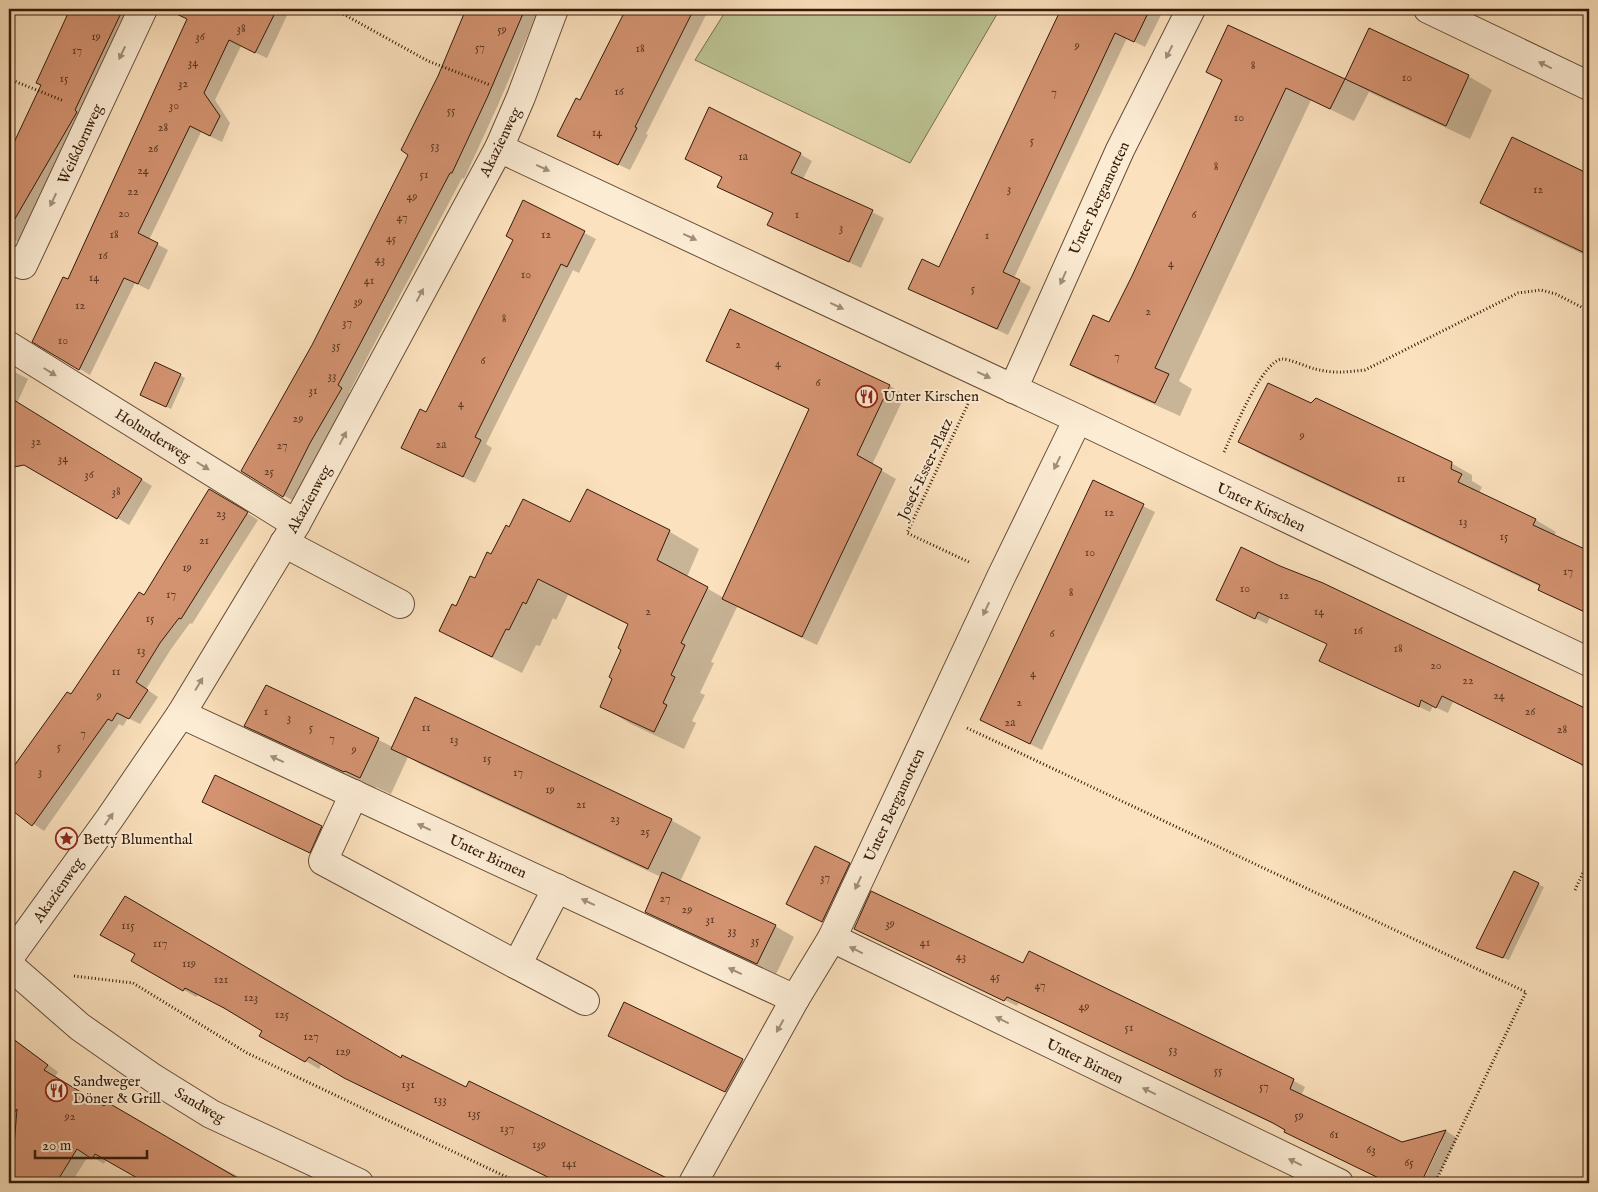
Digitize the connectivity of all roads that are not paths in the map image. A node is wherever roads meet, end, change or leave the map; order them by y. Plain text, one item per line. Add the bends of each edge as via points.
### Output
1 (143, 9) edge
2 (554, 9) edge
3 (1191, 9) edge
4 (1428, 9) edge
5 (1589, 86) edge
6 (499, 148) junction
7 (9, 259) edge
8 (9, 346) edge
9 (1013, 389) junction
10 (1078, 419) junction
11 (290, 533) junction
12 (400, 604) dead end
13 (1589, 662) edge
14 (181, 714) junction
15 (354, 794) junction
16 (557, 888) junction
17 (832, 938) junction
18 (9, 958) edge
19 (9, 965) edge
20 (517, 965) junction
21 (795, 999) junction
22 (585, 1001) dead end
23 (360, 1183) edge
24 (693, 1183) edge
25 (1339, 1183) edge

1 -> 7 street, Weißdornweg via 23,265
2 - 6 street, Akazienweg
3 -> 9 street, Unter Bergamotten via 1120,150
5 -> 4 street
6 -> 9 street, Unter Kirschen
11 -> 6 street, Akazienweg
8 -> 11 street, Holunderweg
9 - 10 street, Unter Kirschen
10 - 13 street, Unter Kirschen
10 -> 17 street, Unter Bergamotten
11 - 12 street, Holunderweg
14 -> 11 street, Akazienweg
15 -> 14 street, Unter Birnen
18 -> 14 street, Akazienweg
16 -> 15 street, Unter Birnen
15 - 20 street via 323,861
16 - 20 street
21 -> 16 street, Unter Birnen
17 - 21 street, Unter Bergamotten
25 -> 17 street, Unter Birnen
19 - 23 street, Sandweg via 80,1027 203,1109
20 - 22 street
21 -> 24 street, Unter Bergamotten

